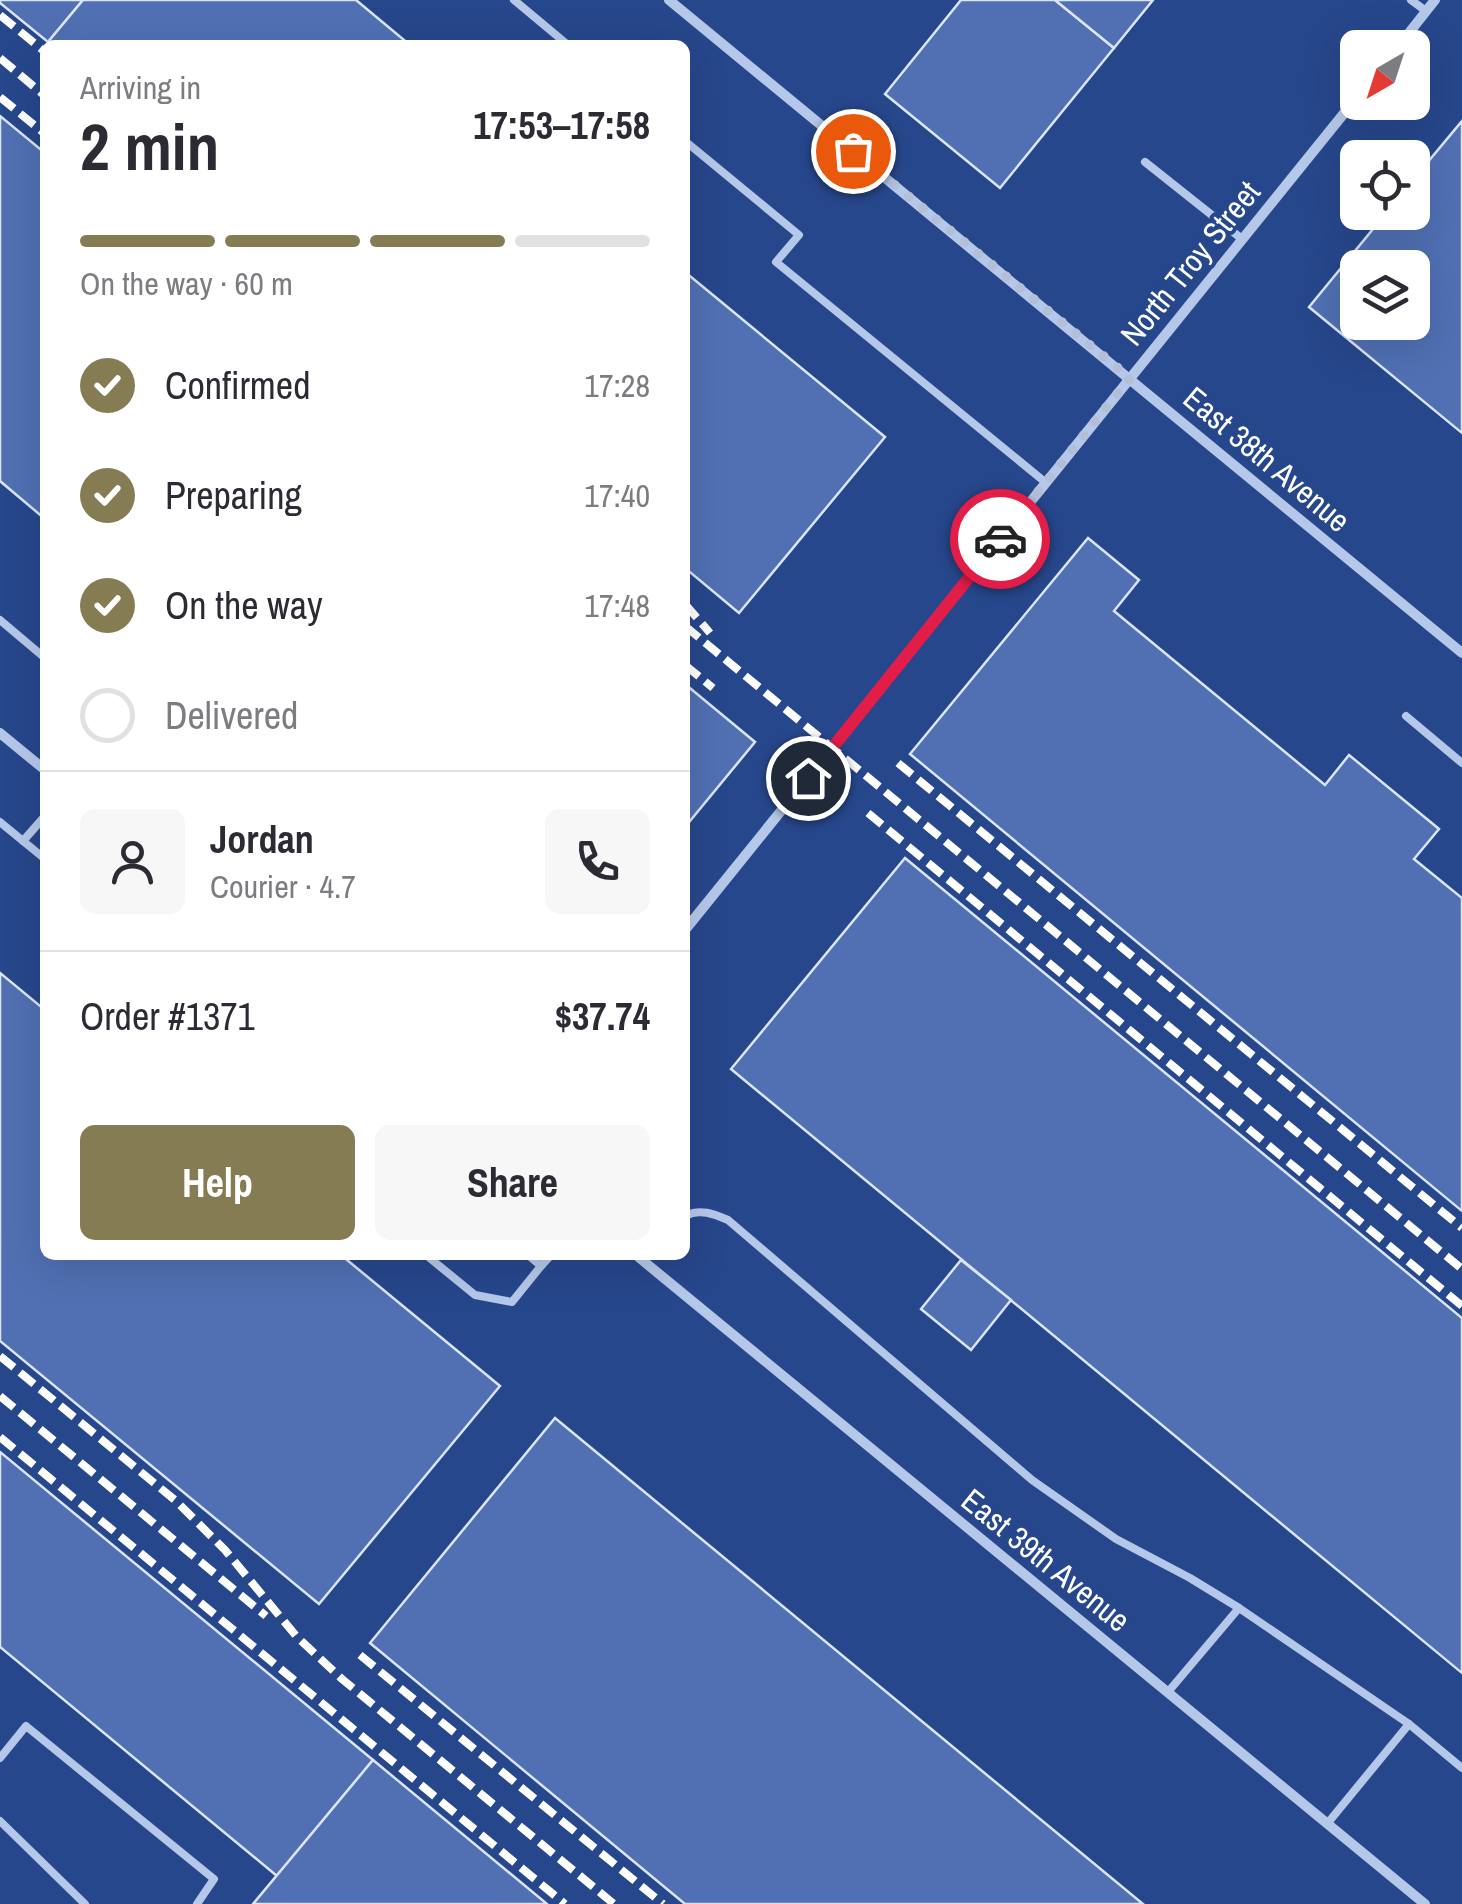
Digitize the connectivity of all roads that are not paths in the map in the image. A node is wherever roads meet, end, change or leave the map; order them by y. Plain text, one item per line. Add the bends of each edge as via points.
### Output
1 (514, 0) edge
2 (669, 0) edge
3 (1411, 0) edge
4 (1435, 0) edge
5 (1426, 12) junction
6 (1411, 30) edge
7 (562, 40) edge
8 (1340, 118) edge
9 (690, 145) edge
10 (1144, 162) dead end
11 (1242, 239) junction
12 (1130, 378) junction
13 (1045, 482) junction
14 (0, 620) edge
15 (1462, 653) edge
16 (40, 654) edge
17 (1406, 716) dead end
18 (0, 734) edge
19 (1462, 763) edge
20 (40, 766) edge
21 (0, 822) edge
22 (40, 822) edge
23 (23, 841) junction
24 (40, 855) edge
25 (690, 924) edge
26 (690, 1213) edge
27 (432, 1260) edge
28 (534, 1260) edge
29 (546, 1260) edge
30 (646, 1260) edge
31 (541, 1266) junction
32 (1239, 1608) junction
33 (1168, 1692) junction
34 (1410, 1724) junction
35 (0, 1758) edge
36 (1462, 1768) edge
37 (0, 1822) edge
38 (1327, 1824) junction
39 (85, 1904) edge
40 (197, 1904) edge
41 (1425, 1904) edge

1 - 7 lane
2 - 12 street, East 38th Avenue
3 - 5 lane
4 - 5 street
5 - 6 street
8 - 11 street, North Troy Street
9 - 13 lane via 799,235 776,262
10 - 11 lane
11 - 12 street, North Troy Street
12 - 13 street, North Troy Street
12 - 15 street, East 38th Avenue
13 - 25 street, North Troy Street
14 - 16 lane
17 - 19 lane
18 - 20 street
21 - 23 lane
22 - 23 lane
23 - 24 lane
26 - 32 lane via 728,1220 1032,1480 1116,1540
27 - 31 lane via 475,1295 512,1302
28 - 31 lane
29 - 31 lane
30 - 33 street, East 39th Avenue
32 - 33 lane
32 - 34 lane
33 - 38 street, East 39th Avenue
34 - 36 lane
34 - 38 lane
35 - 40 lane via 26,1726 214,1879
37 - 39 lane
38 - 41 street, East 39th Avenue

